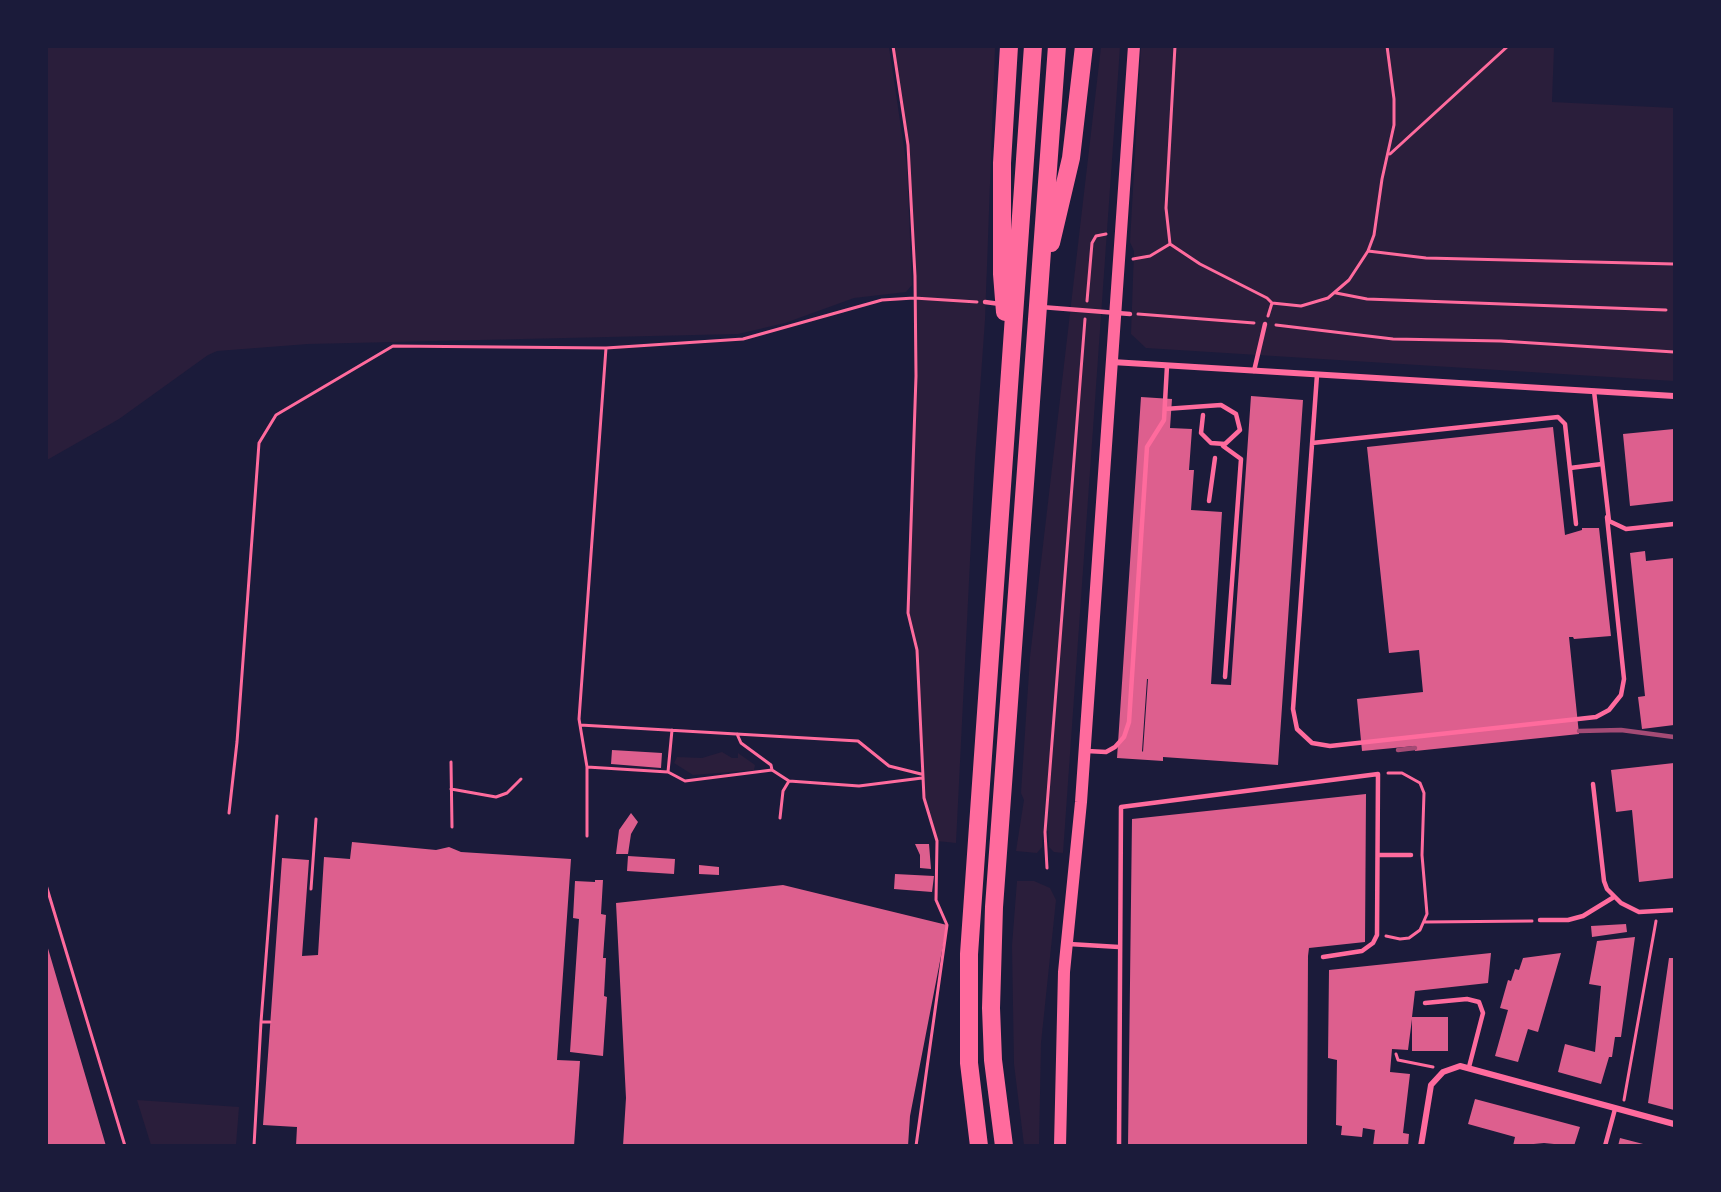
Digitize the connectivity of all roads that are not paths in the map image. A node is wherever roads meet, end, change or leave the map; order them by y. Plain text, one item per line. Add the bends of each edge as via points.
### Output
1 (1009, 46) edge
2 (1033, 46) edge
3 (1057, 46) edge
4 (1084, 46) edge
5 (1134, 46) edge
6 (985, 302) road end
7 (1034, 303) junction
8 (1018, 305) dead end
9 (1130, 314) road end
10 (1265, 324) road end
11 (1112, 362) junction
12 (1167, 366) junction
13 (1009, 371) junction
14 (1254, 371) junction
15 (1317, 375) junction
16 (1594, 391) junction
17 (1674, 396) edge
18 (1166, 409) junction
19 (1203, 415) dead end
20 (1312, 443) junction
21 (1223, 446) dead end
22 (1215, 458) dead end
23 (1602, 464) junction
24 (1570, 468) junction
25 (1209, 501) dead end
26 (1607, 517) junction
27 (1576, 524) dead end
28 (1674, 524) edge
29 (1225, 677) dead end
30 (1084, 751) junction
31 (1593, 784) dead end
32 (1378, 855) junction
33 (1411, 855) dead end
34 (1614, 897) junction
35 (1674, 910) edge
36 (1540, 920) road end
37 (1067, 944) junction
38 (1119, 947) junction
39 (1323, 957) dead end
40 (1425, 1003) dead end
41 (1469, 1067) junction
42 (1615, 1109) junction
43 (1674, 1124) edge
44 (979, 1146) edge
45 (1004, 1146) edge
46 (1060, 1146) edge
47 (1119, 1146) edge
48 (1421, 1146) edge
49 (1605, 1146) edge

1 - 13 highway via 1002,163 1002,274
2 - 13 highway
3 - 7 highway
4 - 7 highway via 1071,158
5 - 11 main road
6 - 8 lane
7 - 9 lane
7 - 45 highway via 992,957 993,1060
10 - 14 lane
11 - 12 street
11 - 30 main road
12 - 14 street
12 - 18 lane
13 - 44 highway via 969,954 969,1063
14 - 15 street
15 - 16 street
15 - 20 lane
16 - 17 street
16 - 23 lane
18 - 19 lane via 1221,405 1236,414 1240,430 1226,444 1211,443 1201,433
18 - 30 lane via 1164,420 1147,447 1129,722 1115,747 1106,752
20 - 24 lane via 1558,417 1565,424
20 - 26 lane via 1293,709 1299,731 1317,744 1578,719 1609,710 1621,695 1624,679
21 - 29 lane via 1241,459
22 - 25 lane
23 - 24 lane
23 - 26 lane
24 - 27 lane
26 - 28 lane via 1612,525 1626,529
30 - 37 main road
31 - 34 lane via 1604,881
32 - 33 lane
32 - 38 lane via 1378,774 1121,807
32 - 39 lane via 1377,935 1373,943 1362,951
34 - 35 lane via 1639,912
34 - 36 lane via 1583,916
37 - 38 lane
37 - 46 main road via 1062,1001
38 - 47 lane
40 - 41 lane via 1467,999 1479,1002 1483,1013
41 - 42 street
41 - 48 street via 1454,1067 1433,1081
42 - 43 street
42 - 49 lane

